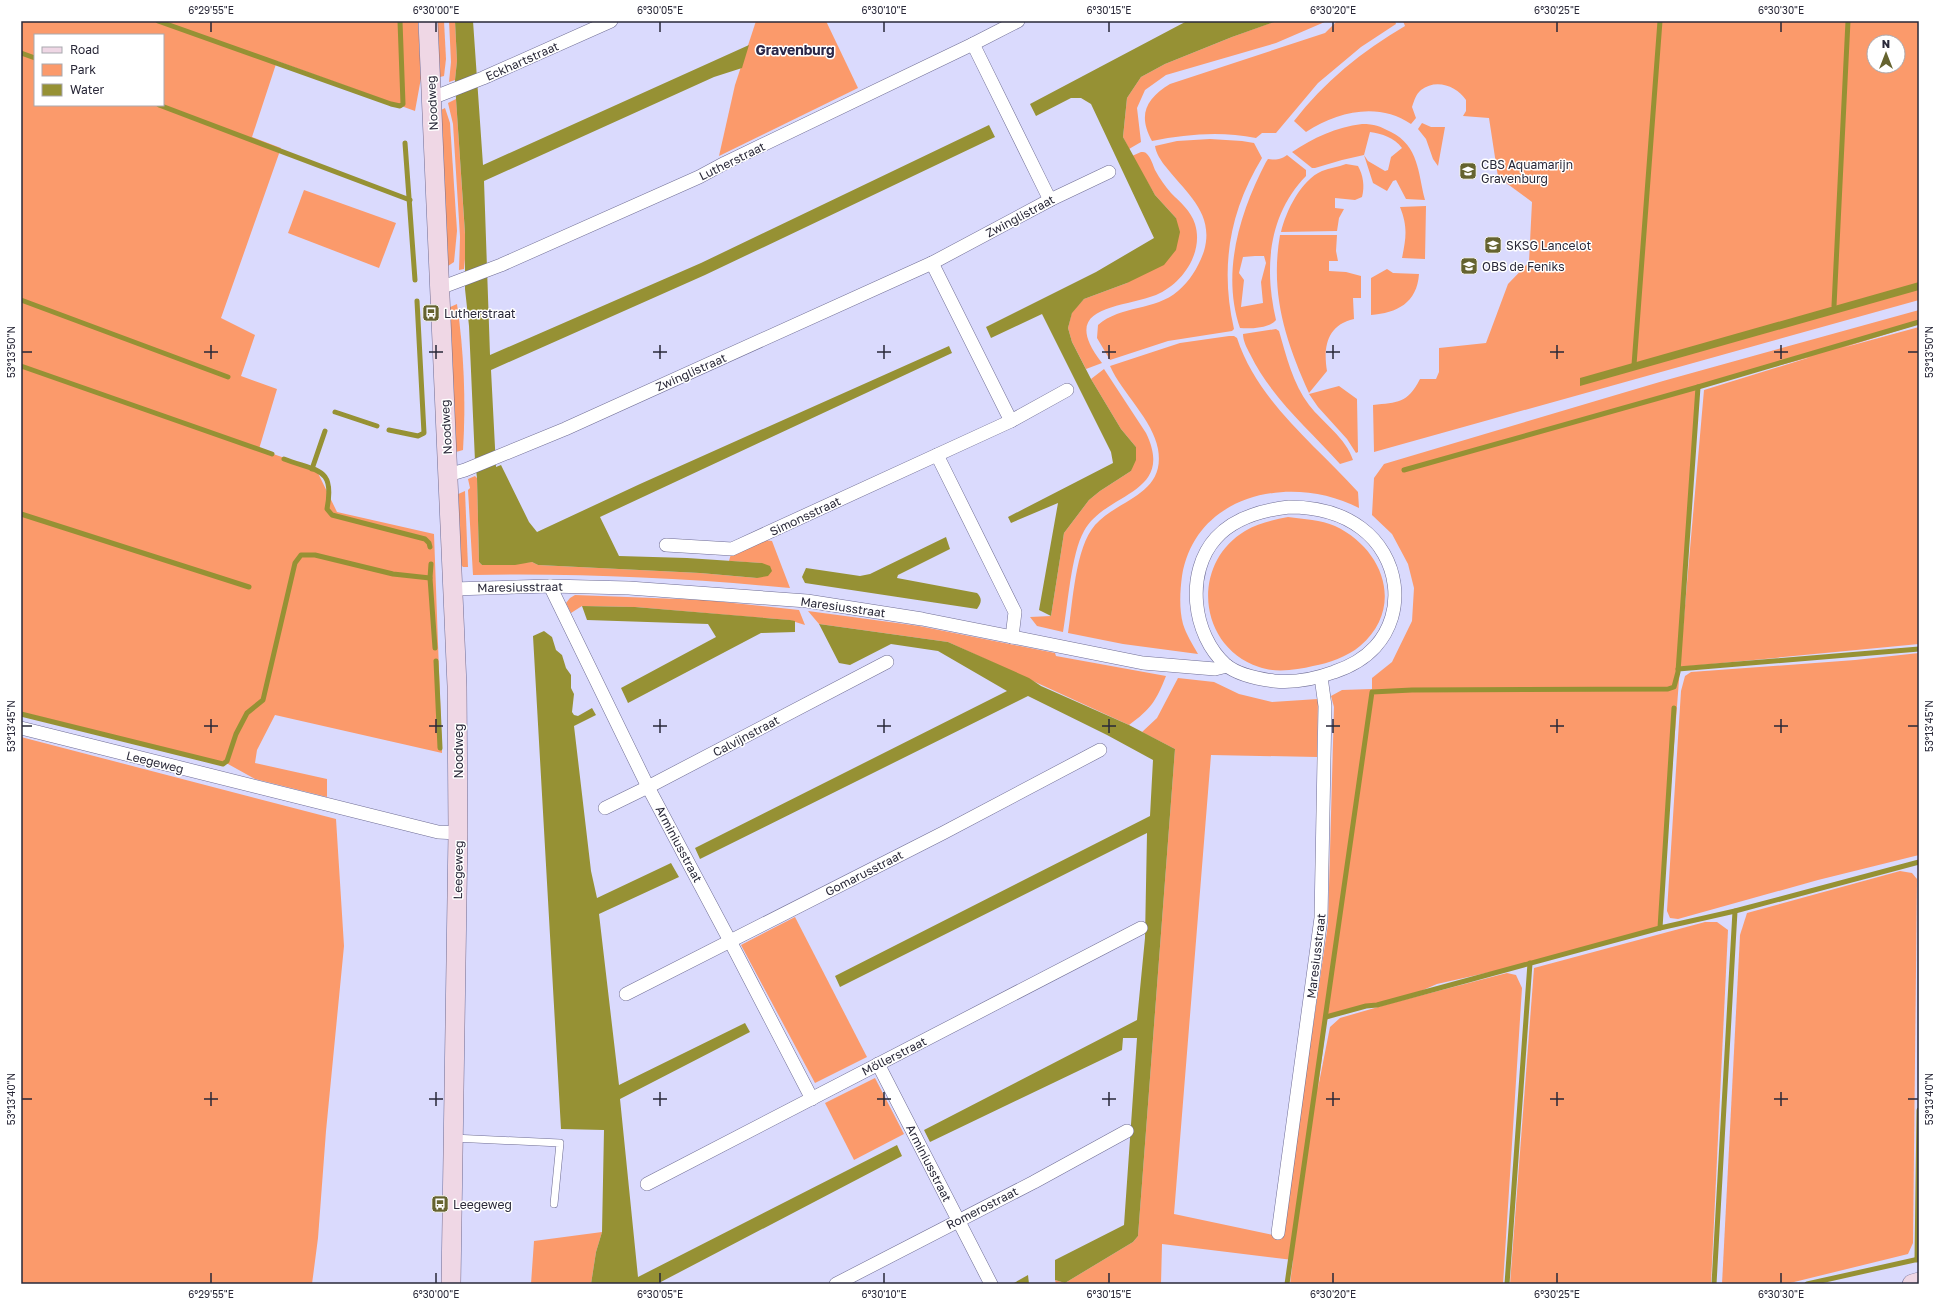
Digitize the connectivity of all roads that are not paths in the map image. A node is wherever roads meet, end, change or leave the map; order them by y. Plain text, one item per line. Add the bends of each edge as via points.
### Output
1 (428, 21) edge
2 (611, 21) edge
3 (1018, 21) edge
4 (973, 44) junction
5 (438, 96) junction
6 (1109, 172) dead end
7 (1050, 200) junction
8 (932, 263) junction
9 (447, 285) junction
10 (1067, 390) dead end
11 (1011, 421) junction
12 (937, 455) junction
13 (457, 472) junction
14 (666, 545) dead end
15 (550, 586) junction
16 (454, 589) junction
17 (1012, 636) junction
18 (887, 662) dead end
19 (1227, 666) junction
20 (1321, 677) junction
21 (21, 728) edge
22 (1100, 750) dead end
23 (648, 788) junction
24 (605, 808) dead end
25 (458, 833) junction
26 (1141, 928) dead end
27 (730, 941) junction
28 (626, 994) dead end
29 (878, 1064) junction
30 (812, 1099) junction
31 (1127, 1131) dead end
32 (453, 1138) junction
33 (647, 1184) dead end
34 (554, 1204) dead end
35 (958, 1220) junction
36 (1278, 1233) dead end
37 (1919, 1282) edge
38 (451, 1284) edge
39 (836, 1284) edge
40 (991, 1284) edge
41 (1912, 1284) edge

1 - 5 main road, Noodweg
2 - 5 street, Eckhartstraat
3 - 4 street, Lutherstraat
4 - 7 street
4 - 9 street, Lutherstraat via 699,177 501,265
5 - 9 main road, Noodweg
6 - 7 street, Zwinglistraat
7 - 8 street, Zwinglistraat
8 - 11 street
8 - 13 street, Zwinglistraat via 565,429
9 - 13 main road, Noodweg
10 - 11 street, Simonsstraat
11 - 12 street, Simonsstraat
12 - 14 street, Simonsstraat via 732,549
12 - 17 street via 1015,612
13 - 16 main road, Noodweg
15 - 16 street, Maresiusstraat
15 - 17 street, Maresiusstraat via 700,592 807,601
15 - 23 street, Arminiusstraat
16 - 25 main road, Noodweg via 458,686
17 - 19 street, Maresiusstraat via 1144,663 1215,668
18 - 23 street, Calvijnstraat
19 - 20 street, Maresiusstraat via 1250,676 1275,681
19 - 20 street, Maresiusstraat via 1206,638 1198,613 1197,584 1203,558 1216,538 1233,524 1274,508 1305,507 1334,515 1361,528 1385,556 1391,567 1395,585 1394,612 1390,625 1375,648 1353,664
20 - 36 street, Maresiusstraat via 1325,706 1321,918
21 - 25 street, Leegeweg via 438,832
22 - 27 street, Gomarusstraat
23 - 24 street, Calvijnstraat
23 - 27 street, Arminiusstraat
25 - 32 main road, Leegeweg
26 - 29 street, Möllerstraat
27 - 28 street, Gomarusstraat
27 - 30 street, Arminiusstraat
29 - 30 street, Möllerstraat
29 - 35 street, Arminiusstraat
30 - 33 street, Möllerstraat
31 - 35 street, Romerostraat
32 - 34 lane via 560,1143
32 - 38 main road, Leegeweg
35 - 39 street, Romerostraat
35 - 40 street, Arminiusstraat
37 - 41 main road

